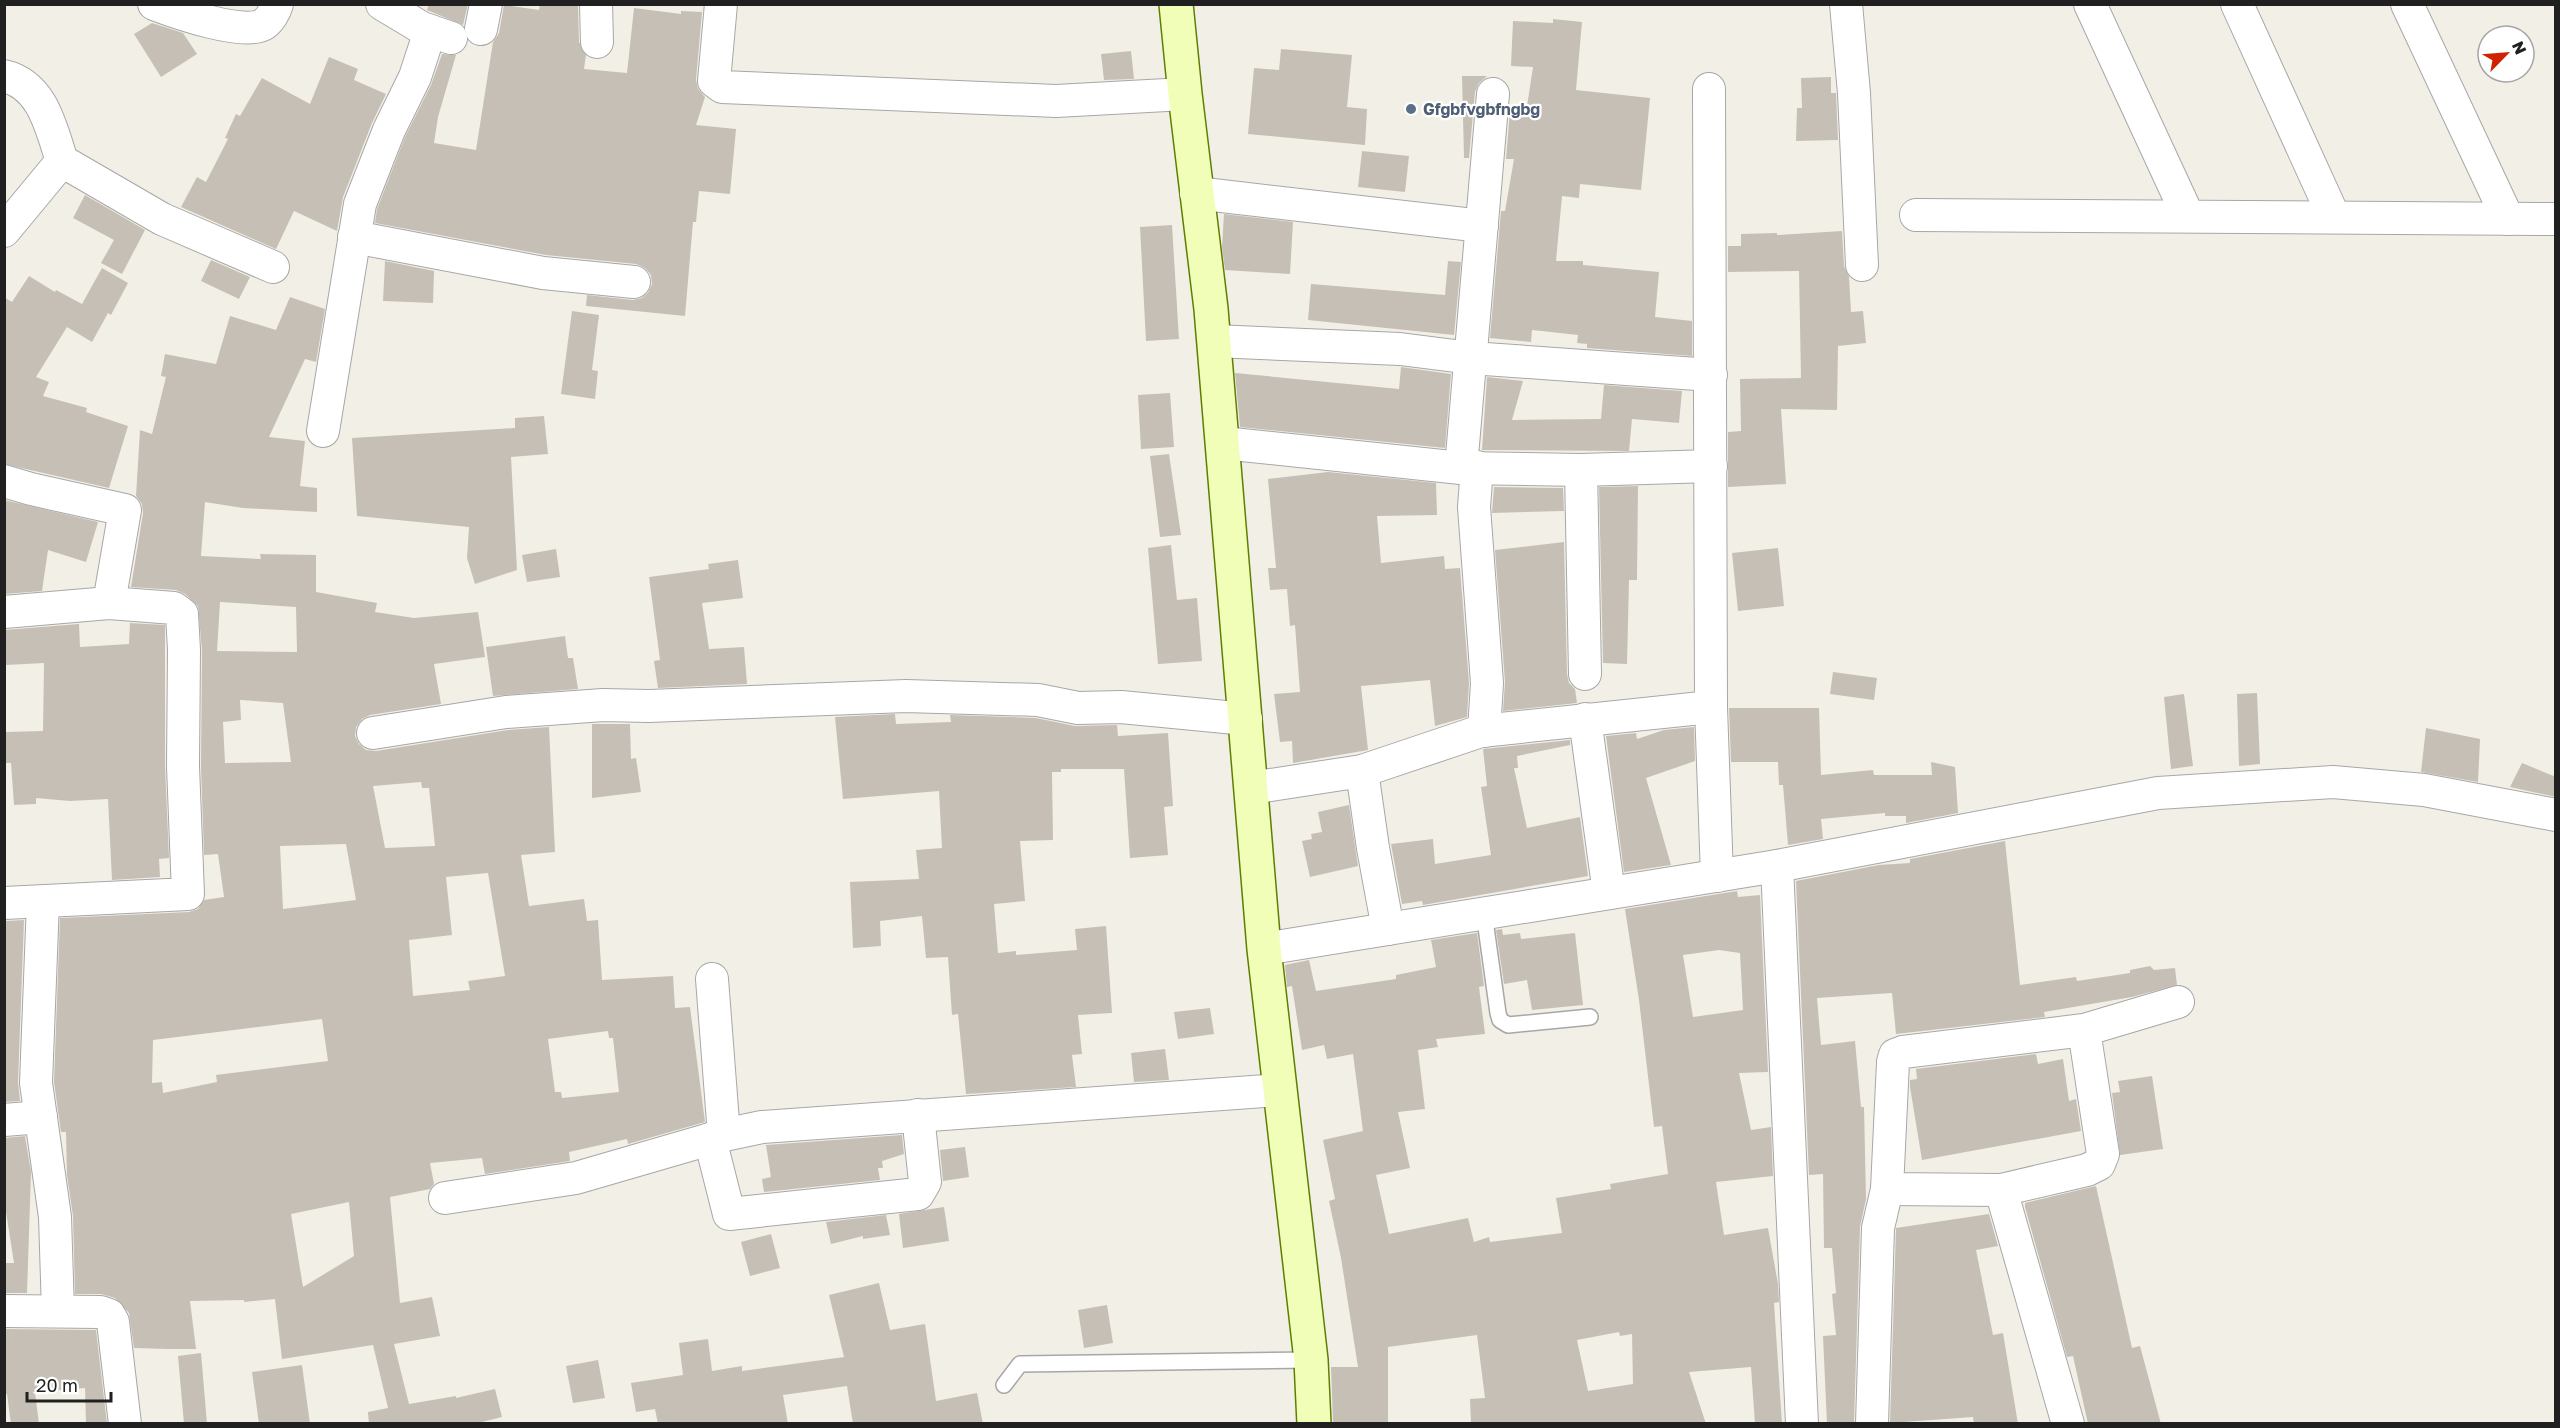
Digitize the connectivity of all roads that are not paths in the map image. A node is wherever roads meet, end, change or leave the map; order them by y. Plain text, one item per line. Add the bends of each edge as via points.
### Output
1 (154, 4) edge
2 (277, 4) edge
3 (382, 4) edge
4 (596, 4) edge
5 (721, 4) edge
6 (1176, 4) edge
7 (1846, 4) edge
8 (2090, 4) edge
9 (2237, 4) edge
10 (2407, 4) edge
11 (216, 14) edge
12 (597, 42) dead end
13 (4, 76) edge
14 (1709, 89) dead end
15 (1185, 94) junction
16 (1493, 94) dead end
17 (62, 161) junction
18 (1196, 194) junction
19 (1916, 215) dead end
20 (2188, 216) junction
21 (2334, 217) junction
22 (2508, 219) junction
23 (2556, 219) edge
24 (1482, 226) junction
25 (4, 231) edge
26 (354, 237) junction
27 (1862, 265) dead end
28 (273, 267) dead end
29 (634, 282) dead end
30 (1214, 341) junction
31 (1471, 358) junction
32 (1711, 375) junction
33 (323, 431) dead end
34 (1223, 443) junction
35 (1711, 466) junction
36 (1469, 468) junction
37 (1581, 470) junction
38 (4, 481) edge
39 (109, 603) junction
40 (4, 612) edge
41 (1585, 674) dead end
42 (1711, 707) junction
43 (1246, 719) junction
44 (1585, 719) junction
45 (1484, 731) junction
46 (373, 733) dead end
47 (1362, 771) junction
48 (1251, 788) junction
49 (2556, 815) edge
50 (1777, 866) junction
51 (1717, 876) junction
52 (1609, 893) junction
53 (43, 902) junction
54 (4, 903) edge
55 (1484, 913) junction
56 (1388, 929) junction
57 (1264, 949) junction
58 (712, 979) dead end
59 (2178, 1002) dead end
60 (1590, 1017) dead end
61 (2084, 1030) junction
62 (1280, 1090) junction
63 (918, 1115) junction
64 (41, 1117) junction
65 (4, 1120) edge
66 (717, 1137) junction
67 (1887, 1189) junction
68 (2001, 1190) junction
69 (445, 1198) dead end
70 (4, 1311) edge
71 (58, 1311) junction
72 (1311, 1360) junction
73 (1004, 1385) dead end
74 (125, 1424) edge
75 (1314, 1424) edge
76 (1802, 1424) edge
77 (1872, 1424) edge
78 (2068, 1424) edge

1 - 11 street
2 - 11 street via 264,24 252,29
3 - 26 street via 441,35 389,130 360,204
4 - 12 street
5 - 15 street via 714,81 722,87 1056,100
6 - 15 main road
7 - 27 street
8 - 20 street
9 - 21 street
10 - 22 street
13 - 17 street via 28,86 45,112
14 - 32 street
15 - 18 main road
16 - 24 street
17 - 25 street
17 - 28 street via 162,219
18 - 24 street
18 - 30 main road
19 - 20 street
20 - 21 street
21 - 22 street
22 - 23 street
24 - 31 street
26 - 29 street via 543,273
26 - 33 street
30 - 31 street via 1400,349
30 - 34 main road
31 - 32 street
31 - 36 street
32 - 35 street
34 - 36 street
34 - 43 main road
35 - 37 street
35 - 42 street via 1704,548
36 - 37 street
36 - 45 street via 1487,683
37 - 41 street
38 - 39 street via 125,510
39 - 40 street
39 - 53 street via 174,608 183,616 188,894
42 - 44 street
42 - 51 street
43 - 46 street via 1121,707 1078,708 1038,700 906,696 603,705 506,712
43 - 48 main road
44 - 45 street
44 - 52 street
45 - 47 street
47 - 48 street
47 - 56 street
48 - 57 main road
49 - 50 street via 2424,789 2310,783 2158,794
50 - 51 street
50 - 76 street
51 - 52 street
52 - 55 street
53 - 54 street
53 - 64 street via 36,1083
55 - 56 street
55 - 60 lane via 1498,1013 1504,1024
56 - 57 street
57 - 62 main road
58 - 66 street
59 - 61 street
61 - 67 street via 1895,1056
61 - 68 street via 2103,1154 2099,1164
62 - 63 street
62 - 72 main road
63 - 66 street via 762,1127
63 - 66 street via 925,1182 918,1194 729,1214
64 - 65 street
64 - 71 street via 55,1217
66 - 69 street via 576,1178
67 - 68 street
67 - 77 street via 1878,1228
68 - 78 street
70 - 71 street
71 - 74 street via 110,1315
72 - 73 lane via 1020,1364
72 - 75 main road

